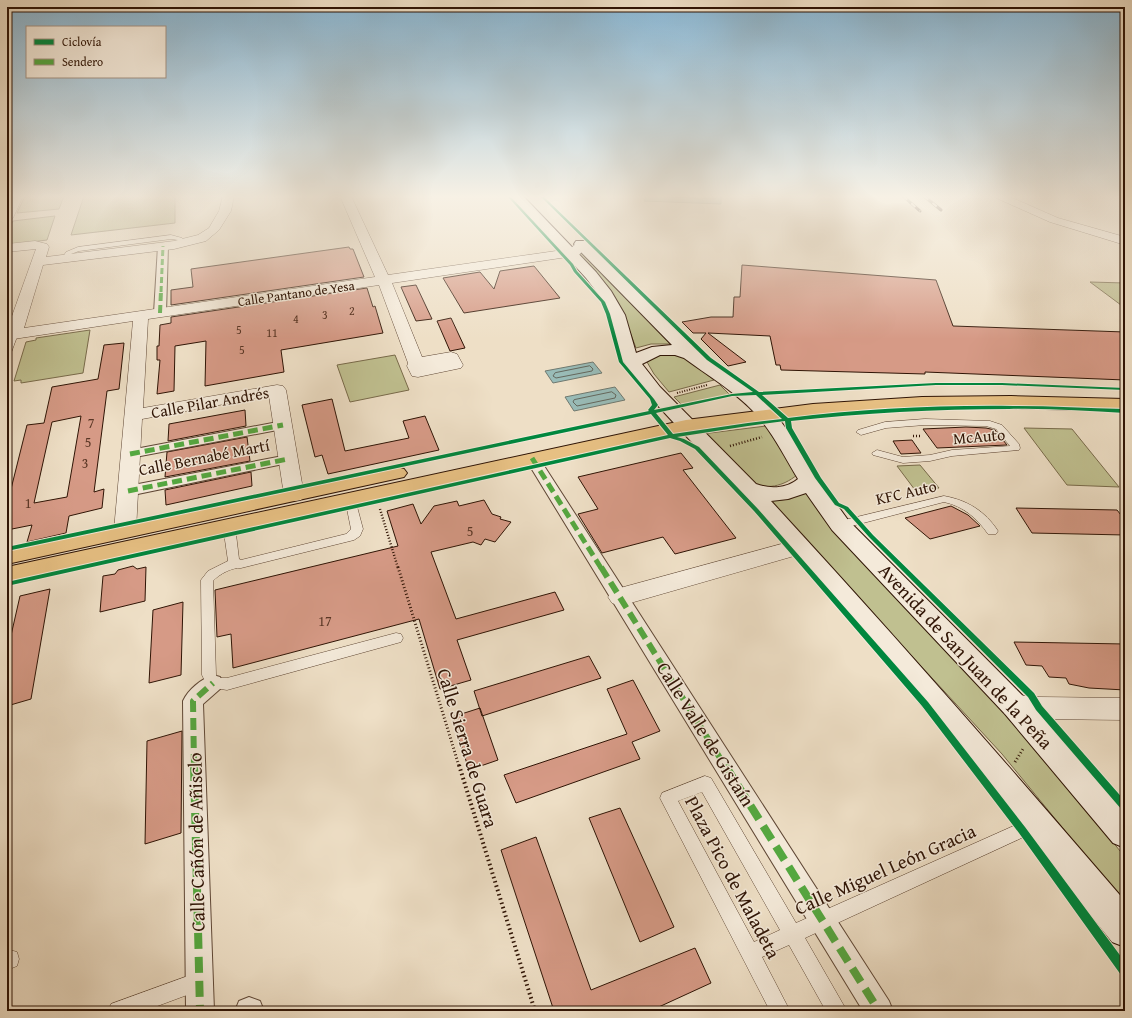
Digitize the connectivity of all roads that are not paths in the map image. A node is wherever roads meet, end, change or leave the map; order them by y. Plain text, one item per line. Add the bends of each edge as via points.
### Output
1 (121, 244) edge
2 (180, 244) edge
3 (367, 244) edge
4 (570, 244) edge
5 (572, 244) edge
6 (163, 246) junction
7 (7, 248) edge
8 (576, 249) junction
9 (41, 256) junction
10 (65, 259) junction
11 (384, 280) junction
12 (160, 313) junction
13 (141, 315) junction
14 (10, 334) edge
15 (7, 353) edge
16 (690, 354) junction
17 (416, 363) dead end
18 (632, 363) junction
19 (1125, 393) edge
20 (1125, 406) edge
21 (761, 409) junction
22 (678, 412) junction
23 (133, 415) junction
24 (283, 425) junction
25 (862, 432) dead end
26 (130, 454) junction
27 (877, 454) dead end
28 (532, 458) junction
29 (288, 459) junction
30 (809, 480) junction
31 (748, 490) junction
32 (128, 491) junction
33 (294, 495) junction
34 (350, 499) junction
35 (840, 524) junction
36 (229, 526) junction
37 (125, 530) junction
38 (992, 531) dead end
39 (800, 547) junction
40 (7, 556) edge
41 (235, 563) junction
42 (7, 576) edge
43 (620, 597) junction
44 (396, 638) dead end
45 (213, 683) junction
46 (1015, 706) junction
47 (1125, 709) edge
48 (1037, 823) junction
49 (1125, 832) edge
50 (822, 920) junction
51 (1125, 929) edge
52 (792, 934) junction
53 (750, 953) junction
54 (199, 981) junction
55 (118, 1011) edge
56 (200, 1011) edge
57 (780, 1011) edge
58 (837, 1011) edge
59 (879, 1011) edge

1 - 10 lane via 70,252 66,254
2 - 6 street
3 - 11 street
4 - 8 main road, Avenida de San Juan de la Peña
5 - 8 main road, Avenida de San Juan de la Peña
6 - 10 street
6 - 12 street
7 - 9 street via 42,246
8 - 11 street, Calle Pantano de Yesa
8 - 16 main road, Avenida de San Juan de la Peña
8 - 18 main road, Avenida de San Juan de la Peña via 613,306
9 - 10 street
9 - 14 street
11 - 12 street, Calle Pantano de Yesa
11 - 17 street
12 - 13 street, Calle Pantano de Yesa
13 - 14 street, Calle Pantano de Yesa
13 - 23 street
14 - 15 lane
16 - 18 main road, Avenida de San Juan de la Peña via 677,350 659,350 639,356
16 - 21 main road, Avenida de San Juan de la Peña
18 - 22 main road, Avenida de San Juan de la Peña
19 - 21 main road via 961,389 857,394
20 - 21 main road via 1011,402
21 - 22 main road
21 - 30 main road, Avenida de San Juan de la Peña via 781,435
22 - 28 main road
22 - 31 main road, Avenida de San Juan de la Peña
22 - 33 main road
23 - 24 street, Calle Pilar Andrés via 278,390
23 - 26 street
24 - 26 street
24 - 29 street, Calle Pilar Andrés
25 - 27 lane, McAuto via 885,425 925,422 987,423 999,427 1015,446 1009,450 952,453 903,460
26 - 32 street
28 - 34 main road
28 - 43 street, Calle Valle de Gistaín
29 - 32 street, Calle Bernabé Martí
29 - 33 street, Calle Pilar Andrés
30 - 31 main road via 801,487 781,494 761,494
30 - 35 main road, Avenida de San Juan de la Peña
31 - 39 main road, Avenida de San Juan de la Peña
32 - 37 street
33 - 37 main road
34 - 36 main road
34 - 41 lane via 356,534 241,564
35 - 38 lane, KFC Auto via 944,499 965,505
35 - 46 main road, Avenida de San Juan de la Peña
36 - 41 lane
36 - 42 main road
37 - 40 main road
39 - 43 street
39 - 48 main road, Avenida de San Juan de la Peña via 944,711
41 - 45 lane via 212,574 207,580 208,675
43 - 50 street, Calle Valle de Gistaín
44 - 45 lane via 228,684
45 - 54 street, Calle Cañón de Añisclo via 192,701
46 - 47 street
46 - 49 main road, Avenida de San Juan de la Peña
48 - 50 lane, Calle Miguel León Gracia
48 - 51 main road, Avenida de San Juan de la Peña
50 - 52 lane, Calle Miguel León Gracia
50 - 59 street, Calle Valle de Gistaín
52 - 53 lane, Calle Miguel León Gracia
52 - 53 lane, Plaza Pico de Maladeta via 705,784 668,798
52 - 58 lane, Plaza Pico de Maladeta
53 - 57 lane, Plaza Pico de Maladeta
54 - 55 lane
54 - 56 street, Calle Cañón de Añisclo

